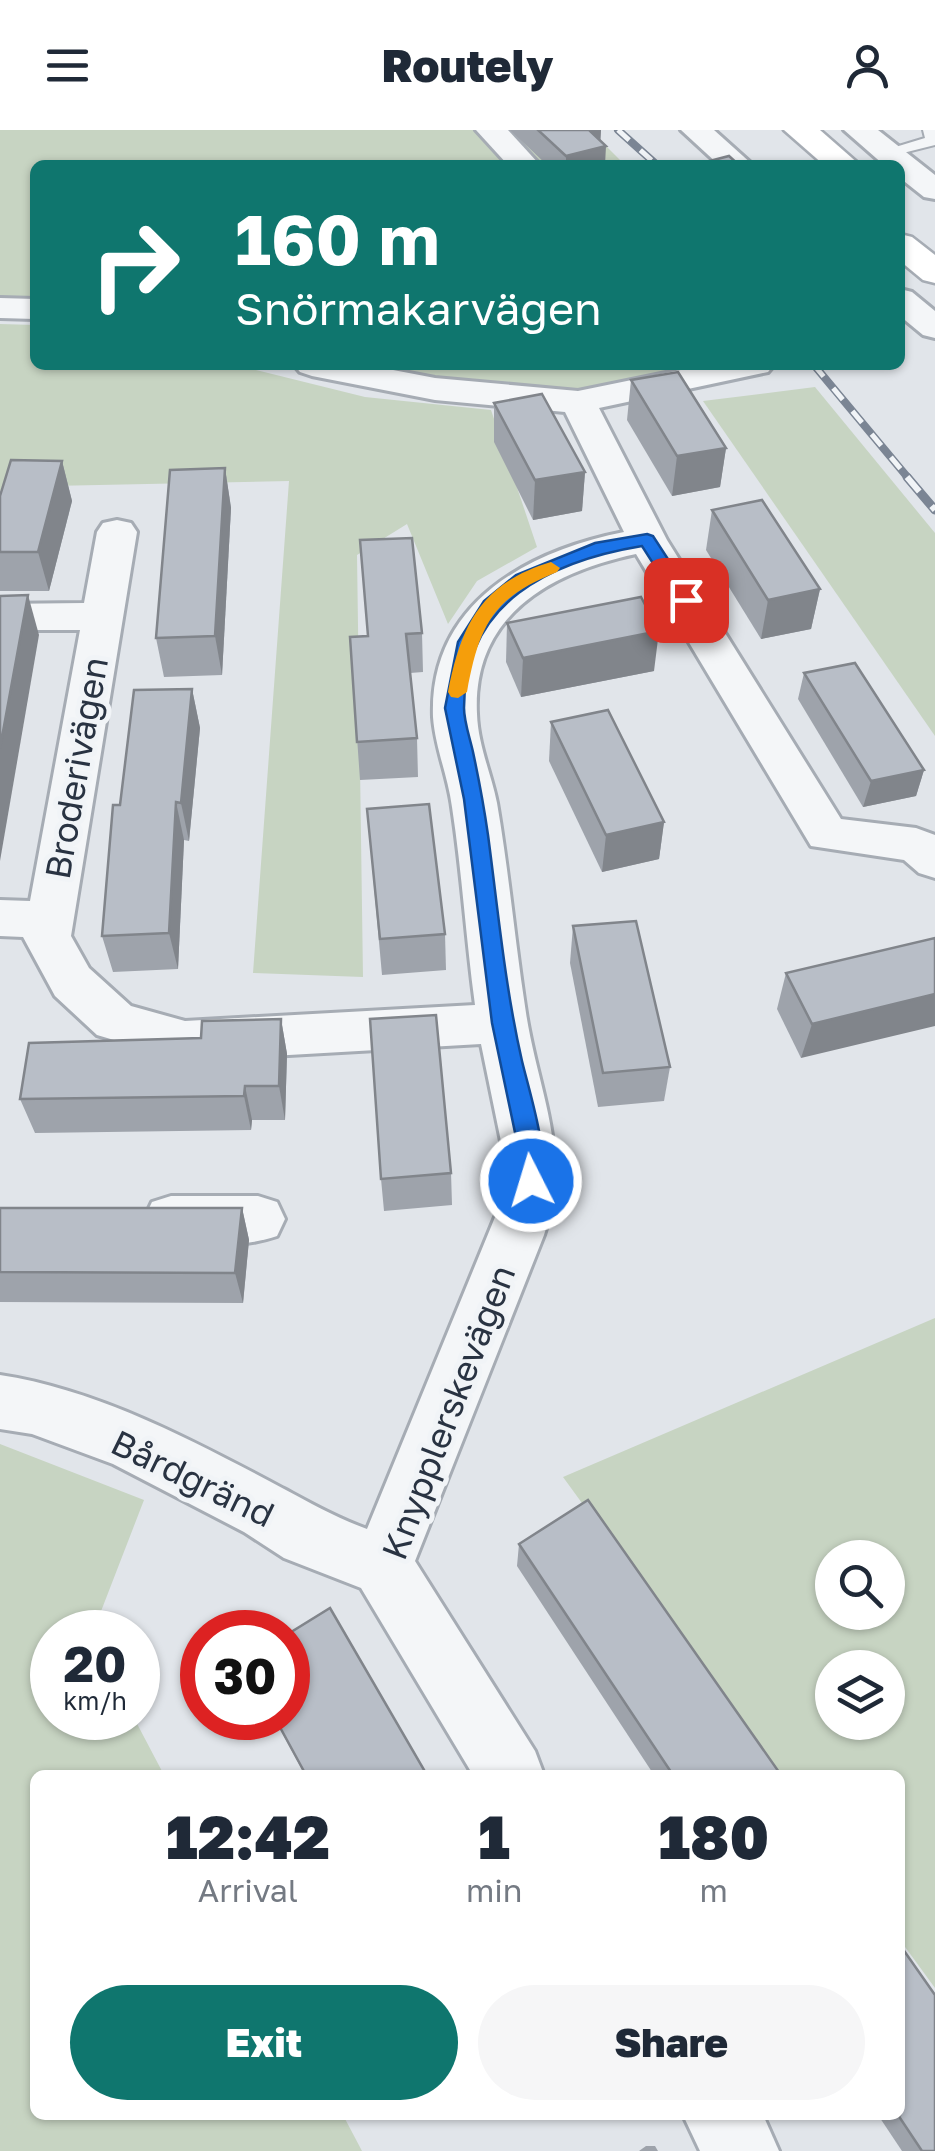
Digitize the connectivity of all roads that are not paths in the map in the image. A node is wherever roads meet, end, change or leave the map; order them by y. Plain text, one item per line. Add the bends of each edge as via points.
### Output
1 (491, 130) edge
2 (696, 130) edge
3 (859, 130) edge
4 (931, 130) edge
5 (788, 136) edge
6 (887, 152) junction
7 (521, 160) edge
8 (732, 160) edge
9 (801, 160) edge
10 (834, 160) edge
11 (897, 160) edge
12 (905, 166) edge
13 (935, 190) edge
14 (905, 214) edge
15 (935, 238) edge
16 (905, 248) edge
17 (935, 273) edge
18 (905, 306) edge
19 (0, 308) edge
20 (30, 309) edge
21 (922, 329) edge
22 (338, 370) edge
23 (699, 371) edge
24 (578, 402) junction
25 (117, 532) dead end
26 (647, 540) junction
27 (102, 616) junction
28 (0, 617) edge
29 (935, 860) edge
30 (0, 918) edge
31 (50, 920) junction
32 (502, 1023) junction
33 (115, 1219) edge
34 (258, 1220) dead end
35 (0, 1402) edge
36 (382, 1565) junction
37 (508, 1770) edge
38 (723, 2120) edge
39 (742, 2151) edge

1 - 7 street
2 - 8 street
3 - 6 street
4 - 6 lane via 933,142
5 - 9 main road
5 - 10 main road
6 - 11 street
12 - 13 street
14 - 15 main road
16 - 17 main road
18 - 21 street
19 - 20 street
22 - 24 street via 435,389
23 - 24 street
24 - 26 street
25 - 27 street, Broderivägen
26 - 29 street via 827,834 916,845
26 - 32 street, Knypplerskevägen via 602,547 522,579 490,606 467,642 454,708 473,799
27 - 28 street, Broderivägen
27 - 31 street, Broderivägen
30 - 31 street, Broderivägen
31 - 32 street, Broderivägen via 47,937 72,982 114,1020 185,1041
32 - 36 street, Knypplerskevägen via 529,1142 531,1181 420,1482
33 - 34 street
35 - 36 street, Bårdgränd via 131,1443 265,1510 306,1538
36 - 37 street, Knypplerskevägen
38 - 39 street

